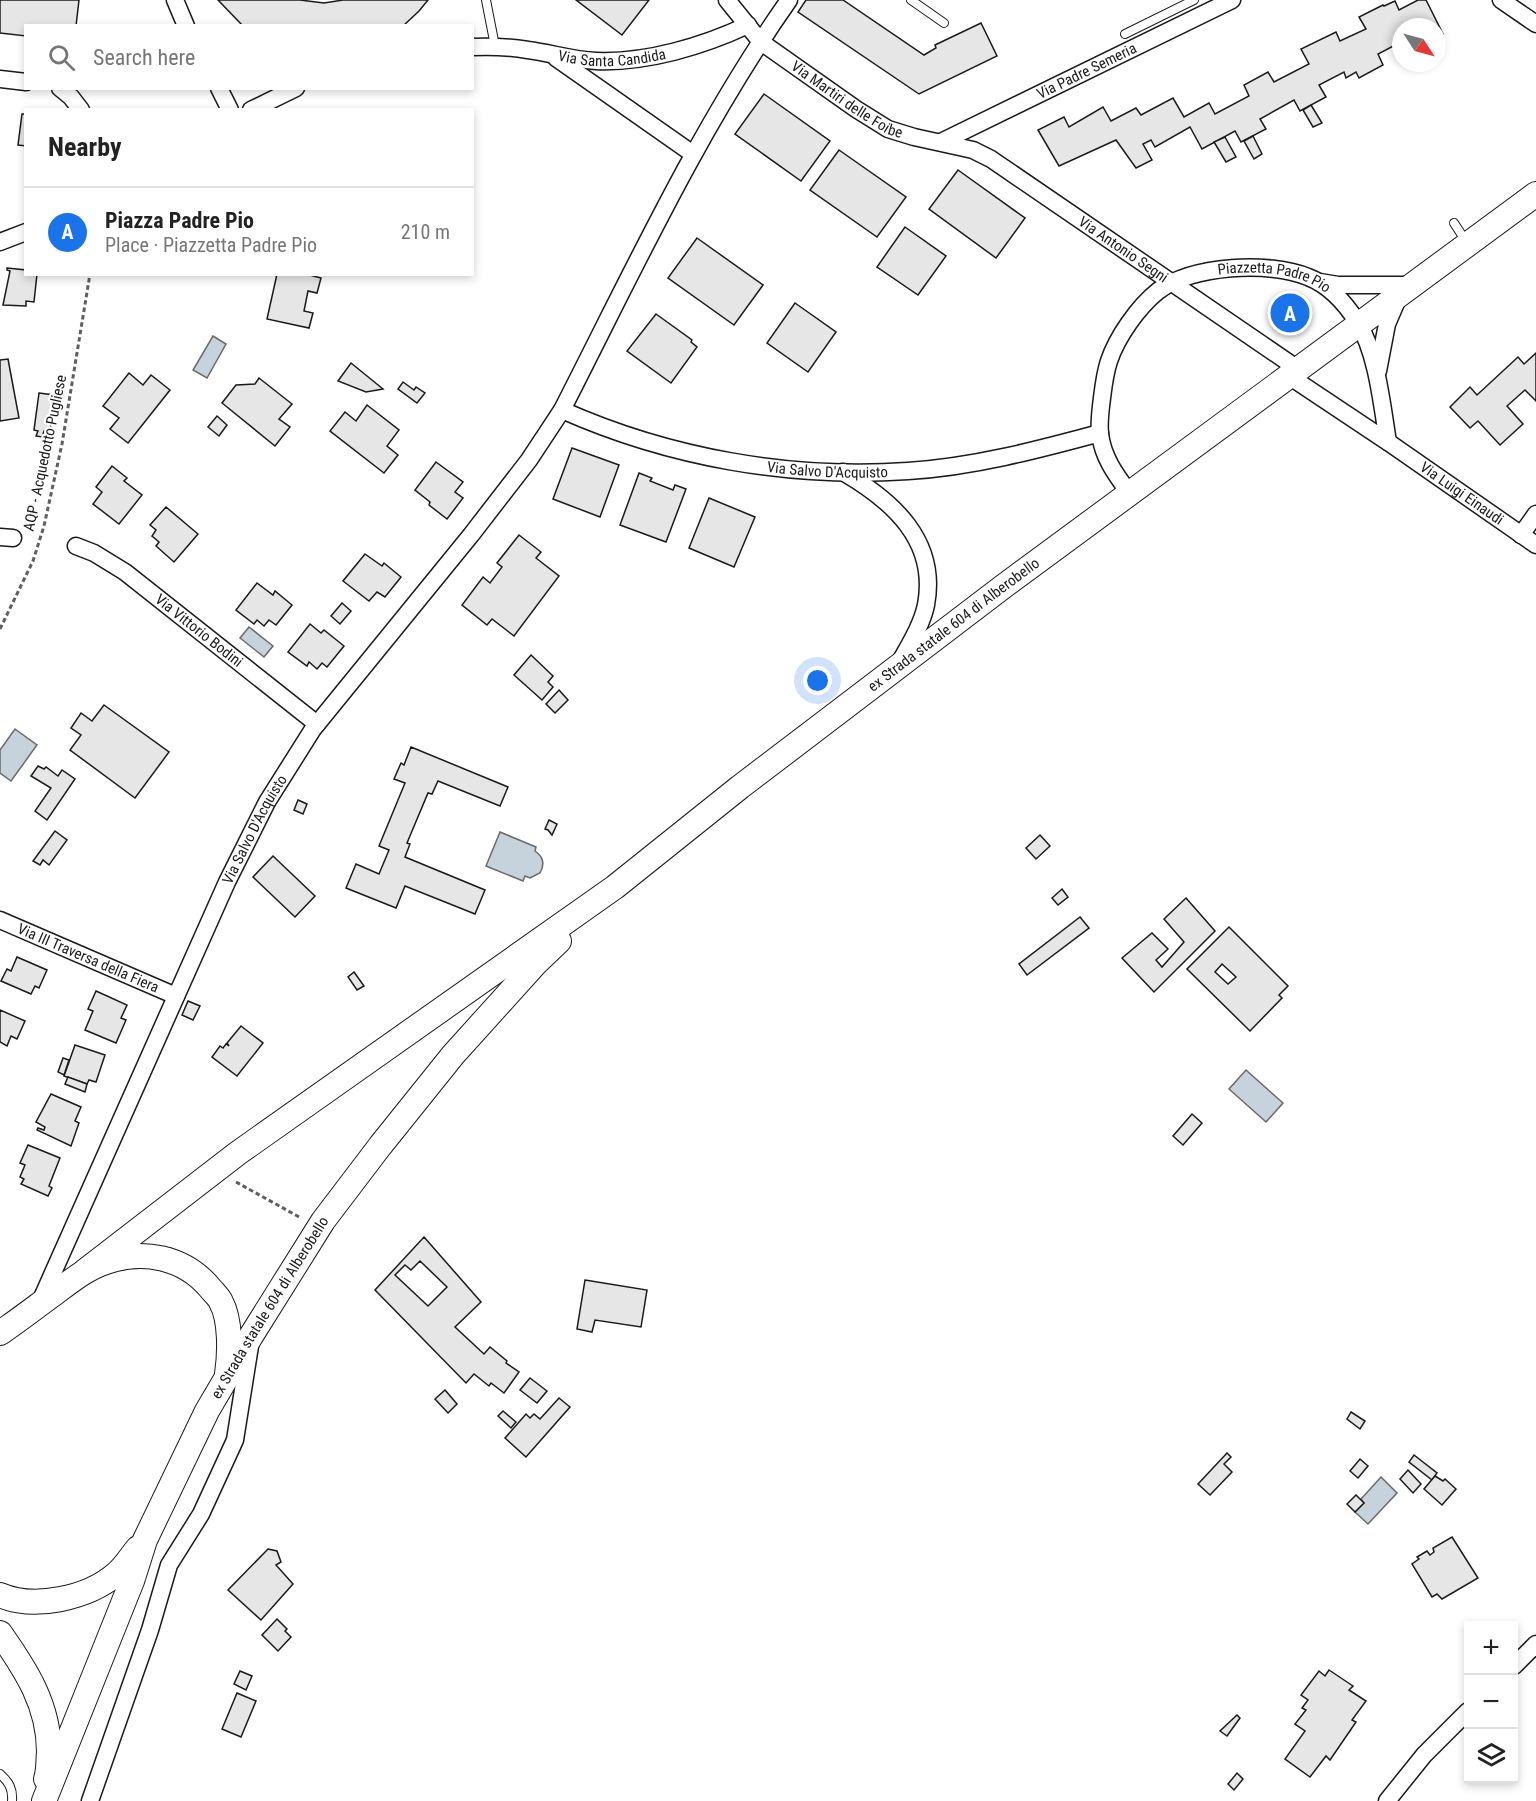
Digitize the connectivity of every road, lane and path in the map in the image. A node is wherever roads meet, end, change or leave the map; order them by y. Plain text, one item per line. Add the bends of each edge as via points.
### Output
1 (175, 0) edge
2 (486, 0) edge
3 (727, 0) edge
4 (789, 0) edge
5 (911, 0) edge
6 (1194, 0) edge
7 (1232, 0) edge
8 (1501, 0) edge
9 (944, 22) dead end
10 (185, 24) edge
11 (1536, 24) edge
12 (748, 26) junction
13 (1125, 34) dead end
14 (761, 42) junction
15 (495, 46) junction
16 (474, 47) edge
17 (550, 54) junction
18 (0, 80) edge
19 (24, 82) edge
20 (62, 90) edge
21 (220, 90) edge
22 (292, 90) edge
23 (79, 108) edge
24 (229, 108) edge
25 (255, 108) edge
26 (941, 142) junction
27 (693, 153) junction
28 (1536, 194) edge
29 (1454, 224) dead end
30 (24, 233) edge
31 (0, 242) edge
32 (1468, 244) junction
33 (90, 276) edge
34 (1172, 282) junction
35 (1317, 282) junction
36 (1407, 290) junction
37 (1359, 324) junction
38 (1294, 372) junction
39 (1377, 375) junction
40 (562, 410) junction
41 (1100, 433) junction
42 (1388, 442) junction
43 (842, 472) junction
44 (1130, 494) junction
45 (1536, 514) edge
46 (1521, 535) junction
47 (1536, 545) edge
48 (76, 546) dead end
49 (0, 629) edge
50 (896, 668) junction
51 (317, 724) junction
52 (615, 887) junction
53 (0, 920) edge
54 (176, 996) junction
55 (219, 1167) junction
56 (319, 1228) junction
57 (85, 1271) junction
58 (38, 1306) junction
59 (0, 1333) edge
60 (251, 1336) junction
61 (226, 1379) junction
62 (146, 1540) junction
63 (0, 1595) edge
64 (0, 1633) edge
65 (1536, 1644) edge
66 (1518, 1662) edge
67 (1464, 1715) edge
68 (0, 1774) edge
69 (12, 1801) edge
70 (39, 1801) edge
71 (44, 1801) edge
72 (90, 1801) edge
73 (1387, 1801) edge

1 - 10 street
2 - 15 lane
3 - 12 street, Via Martiri delle Foibe
4 - 14 street, Via Salvo D'Acquisto
5 - 9 lane
6 - 13 lane
7 - 26 street, Via Padre Semeria
8 - 11 street
12 - 14 street, Via Martiri delle Foibe
12 - 17 street, Via Santa Candida via 681,49 633,59 597,61
14 - 26 street, Via Martiri delle Foibe via 888,129
14 - 27 street, Via Salvo D'Acquisto
15 - 16 street, Via Santa Candida
15 - 17 street, Via Santa Candida
17 - 27 street
18 - 19 street
20 - 23 street
21 - 24 street
22 - 25 street
26 - 34 street, Via Antonio Segni via 991,159
27 - 40 street, Via Salvo D'Acquisto
28 - 32 main road, ex Strada statale 604 di Alberobello
29 - 32 lane
30 - 31 street
32 - 36 main road, ex Strada statale 604 di Alberobello
33 - 49 path, AQP - Acquedotto Pugliese via 44,526 33,561
34 - 35 street, Piazzetta Padre Pio via 1199,273 1261,268 1285,270
34 - 38 street, Via Antonio Segni
34 - 41 street via 1148,301 1113,353 1106,372
35 - 36 street
35 - 37 street, Piazzetta Padre Pio via 1329,288
36 - 37 main road, ex Strada statale 604 di Alberobello
36 - 39 street via 1387,324
37 - 38 main road, ex Strada statale 604 di Alberobello
37 - 39 street
38 - 42 street, Via Luigi Einaudi
38 - 44 main road, ex Strada statale 604 di Alberobello
39 - 42 street
40 - 43 street, Via Salvo D'Acquisto via 668,448 747,465
40 - 51 street, Via Salvo D'Acquisto via 471,535
41 - 43 street, Via Salvo D'Acquisto via 958,465 909,471
41 - 44 street via 1108,462
42 - 46 street, Via Luigi Einaudi
43 - 50 street via 893,508 908,524 924,554 926,605 916,633
44 - 50 main road, ex Strada statale 604 di Alberobello
45 - 46 street
46 - 47 street, Via Luigi Einaudi
48 - 51 street, Via Vittorio Bodini via 125,572
50 - 52 main road, ex Strada statale 604 di Alberobello
51 - 54 street, Via Salvo D'Acquisto via 267,802 226,882
52 - 55 main road, ex Strada statale 604 di Alberobello
52 - 56 main road, ex Strada statale 604 di Alberobello via 536,963 453,1055
53 - 54 street, Via III Traversa della Fiera
54 - 58 street, Via Salvo D'Acquisto
55 - 56 path via 233,1180
55 - 57 main road, ex Strada statale 604 di Alberobello
56 - 60 main road, ex Strada statale 604 di Alberobello
57 - 58 main road
57 - 61 main road via 127,1257 152,1257 177,1262 198,1275 222,1302 229,1332
58 - 59 main road
60 - 61 main road, ex Strada statale 604 di Alberobello
60 - 72 street via 235,1440 201,1514 169,1564
61 - 62 main road, ex Strada statale 604 di Alberobello
62 - 63 main road via 116,1574 64,1599 34,1603
62 - 71 main road, ex Strada statale 604 di Alberobello
64 - 70 main road via 33,1683 44,1711 49,1734 48,1771
65 - 66 street
67 - 73 street via 1424,1755
68 - 69 lane via 13,1792

